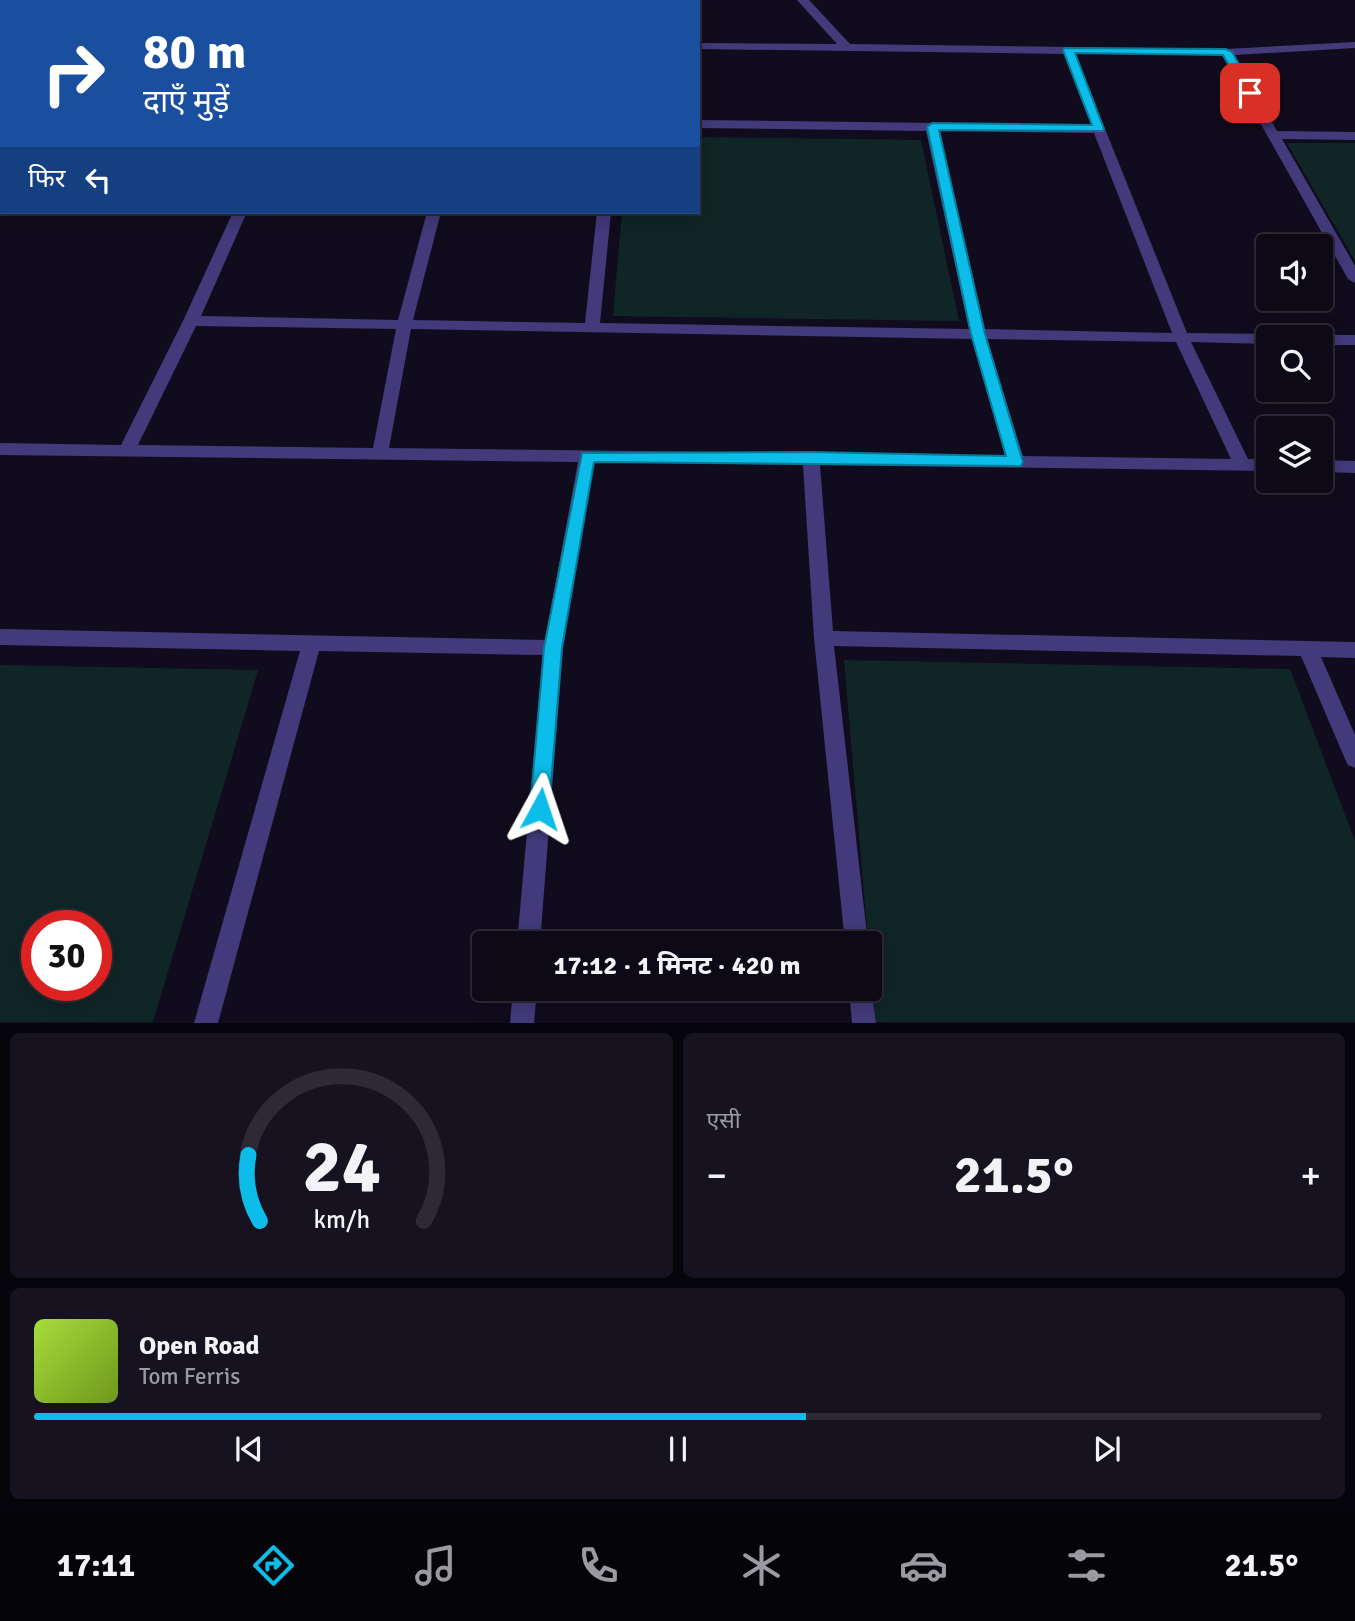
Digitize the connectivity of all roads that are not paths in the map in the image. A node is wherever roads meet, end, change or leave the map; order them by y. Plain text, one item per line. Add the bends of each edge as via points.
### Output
1 (802, 0) edge
2 (1355, 44) edge
3 (700, 46) edge
4 (846, 47) junction
5 (1068, 50) junction
6 (1226, 52) junction
7 (700, 124) edge
8 (932, 127) junction
9 (1099, 129) junction
10 (1274, 135) junction
11 (1355, 136) edge
12 (239, 214) edge
13 (433, 214) edge
14 (604, 214) edge
15 (1355, 279) edge
16 (191, 321) junction
17 (404, 325) junction
18 (592, 328) junction
19 (978, 334) junction
20 (1181, 337) junction
21 (1256, 339) edge
22 (1333, 340) edge
23 (1355, 340) edge
24 (0, 449) edge
25 (127, 450) junction
26 (380, 453) junction
27 (587, 457) junction
28 (811, 457) junction
29 (1016, 462) junction
30 (1242, 464) junction
31 (1256, 465) edge
32 (1333, 466) edge
33 (1355, 467) edge
34 (0, 637) edge
35 (824, 638) junction
36 (312, 643) junction
37 (553, 648) junction
38 (1308, 649) junction
39 (1355, 650) edge
40 (1355, 759) edge
41 (529, 931) edge
42 (855, 931) edge
43 (524, 1001) edge
44 (862, 1001) edge
45 (206, 1023) edge
46 (522, 1023) edge
47 (864, 1023) edge

1 - 4 street
2 - 6 street
3 - 4 street
4 - 5 street
5 - 6 street
5 - 9 street
6 - 10 street
7 - 8 street
8 - 9 street
8 - 19 street
9 - 20 street
10 - 11 street
10 - 15 street
12 - 16 street
13 - 17 street
14 - 18 street
16 - 17 street
16 - 25 street
17 - 18 street
17 - 26 street
18 - 19 street
19 - 20 street
19 - 29 street
20 - 21 street
20 - 30 street
22 - 23 street
24 - 25 street
25 - 26 street
26 - 27 street
27 - 28 street
27 - 37 street
28 - 29 street
28 - 35 street
29 - 30 street
30 - 31 street
32 - 33 street
34 - 36 street
35 - 38 street
35 - 42 street
36 - 37 street
36 - 45 street
37 - 41 street
38 - 39 street
38 - 40 street
43 - 46 street
44 - 47 street

